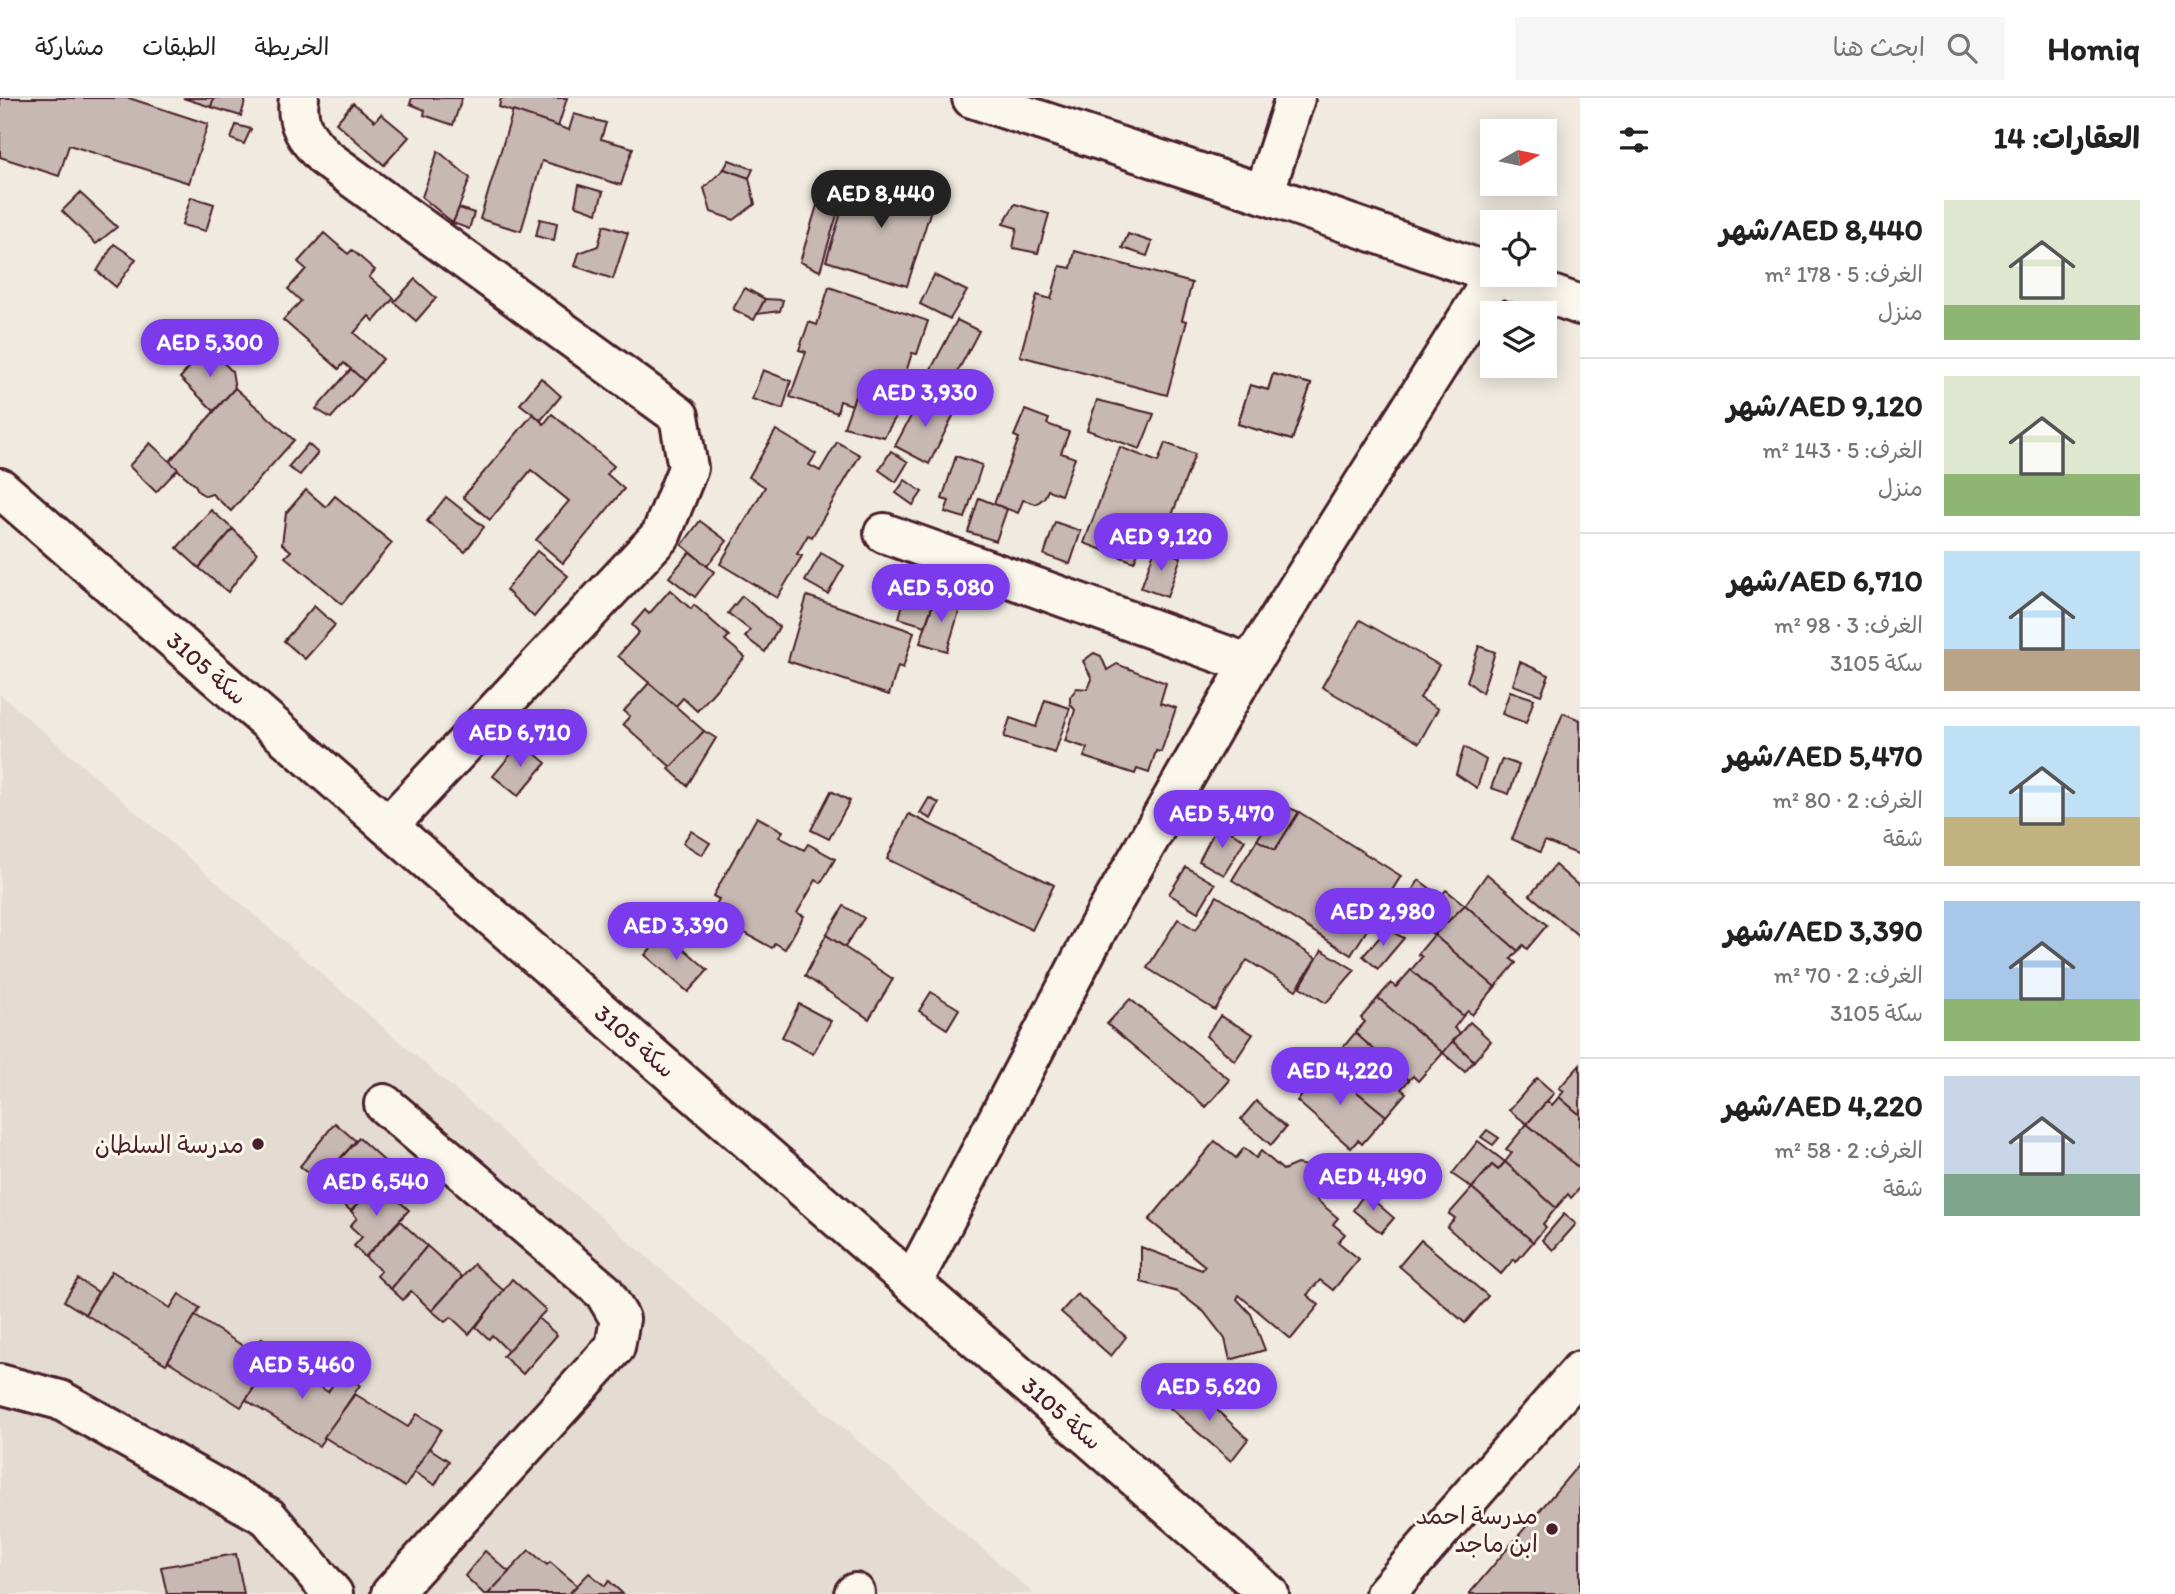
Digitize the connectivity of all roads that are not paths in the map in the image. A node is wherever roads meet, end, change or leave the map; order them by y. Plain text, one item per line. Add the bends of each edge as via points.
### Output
1 (299, 98) edge
2 (972, 98) edge
3 (1295, 98) edge
4 (1264, 194) junction
5 (1480, 270) edge
6 (1486, 287) edge
7 (1528, 287) edge
8 (1580, 305) edge
9 (0, 488) edge
10 (884, 533) dead end
11 (1250, 664) junction
12 (388, 826) junction
13 (384, 1104) dead end
14 (912, 1283) junction
15 (1580, 1371) edge
16 (0, 1384) edge
17 (332, 1594) edge
18 (391, 1594) edge
19 (1269, 1594) edge
20 (1385, 1594) edge

1 - 12 street via 297,110 304,136 324,157 679,416 688,468 661,535
2 - 4 street
3 - 4 street
4 - 5 street
6 - 11 street
7 - 8 street
9 - 12 street, سكة 3105
10 - 11 street
11 - 14 street via 1098,928
12 - 14 street, سكة 3105
13 - 18 street via 604,1292 621,1319 615,1348
14 - 19 street, سكة 3105
15 - 20 street
16 - 17 street via 60,1400 268,1517

